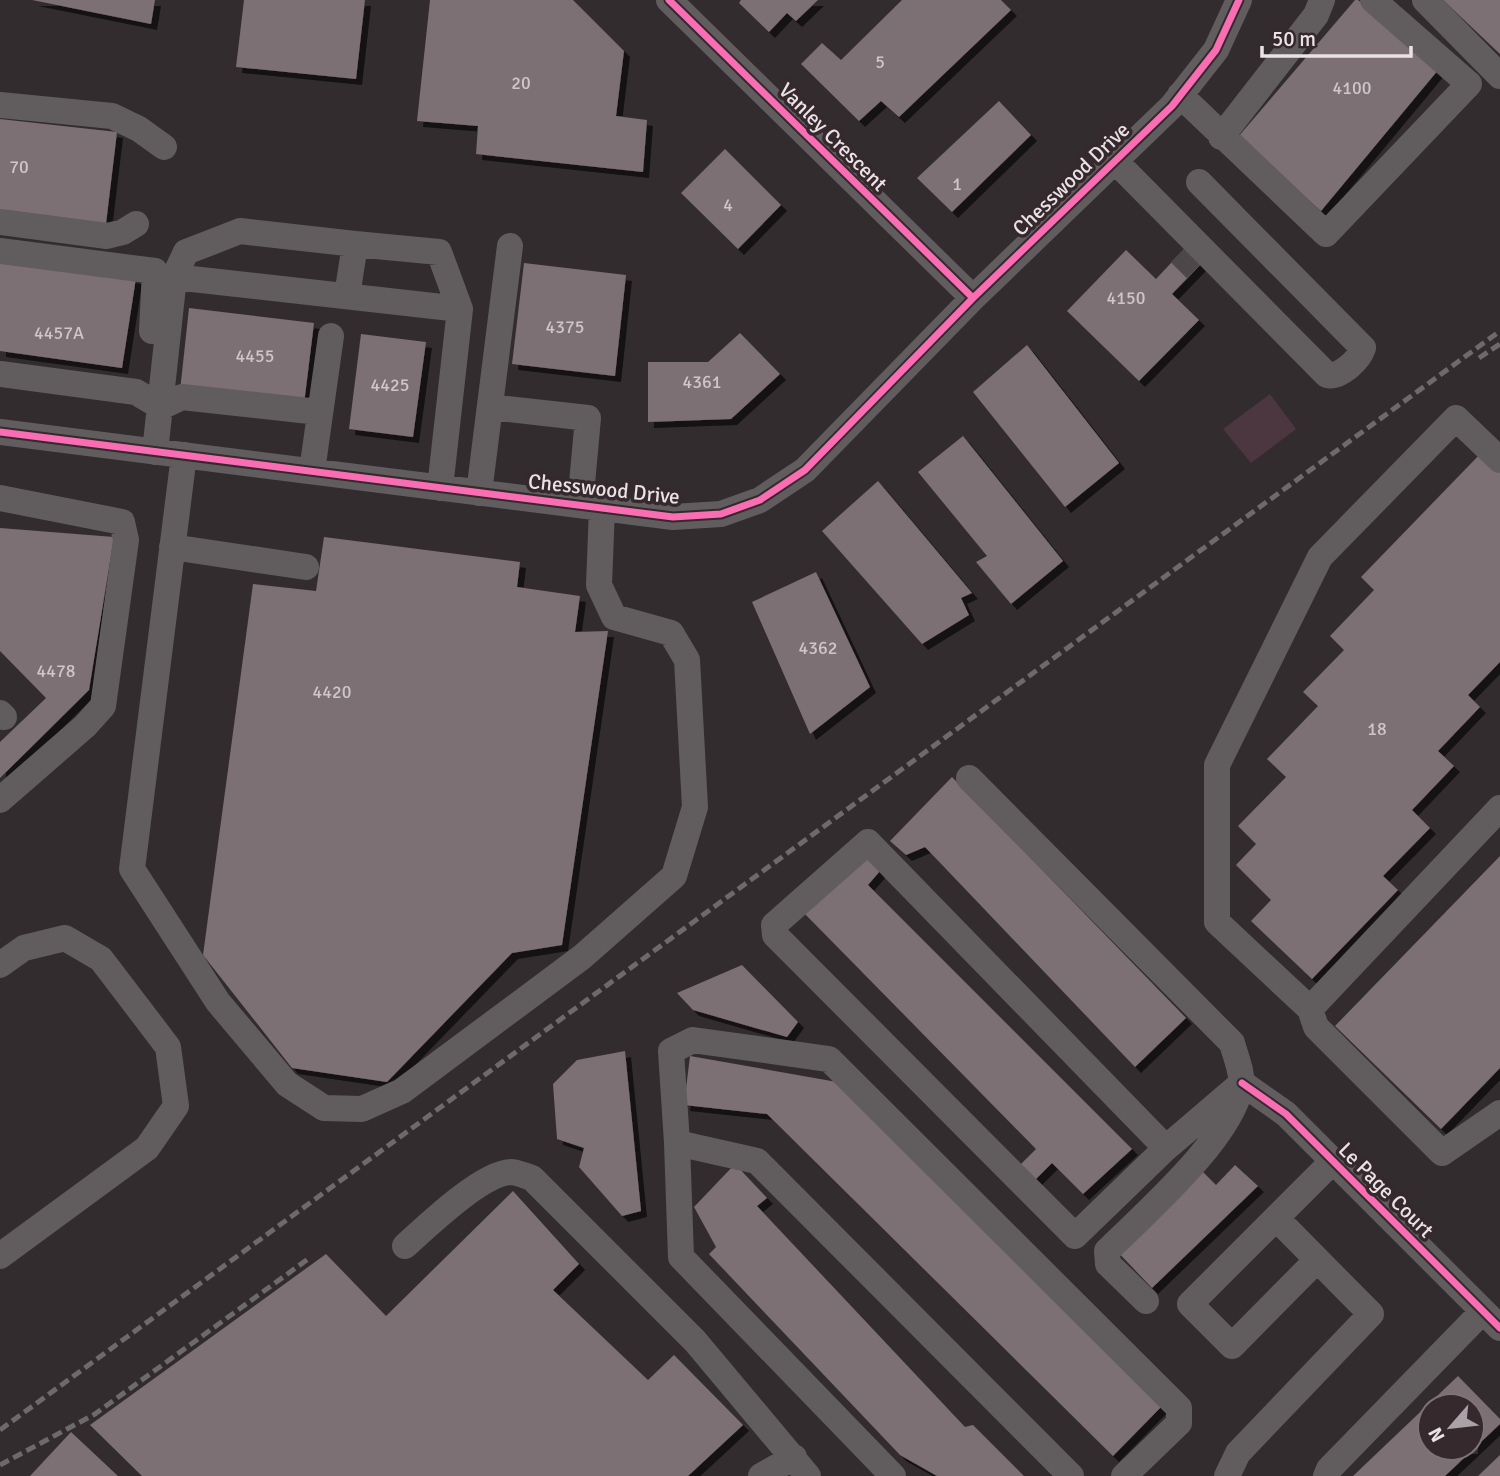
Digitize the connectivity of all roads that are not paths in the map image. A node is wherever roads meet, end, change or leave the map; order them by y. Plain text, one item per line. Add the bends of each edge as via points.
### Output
1 (669, 0) edge
2 (1239, 0) edge
3 (1322, 0) edge
4 (1373, 0) edge
5 (1425, 0) edge
6 (1500, 76) edge
7 (1180, 95) junction
8 (0, 105) edge
9 (1222, 136) junction
10 (164, 147) dead end
11 (1115, 161) junction
12 (1199, 182) dead end
13 (1230, 212) junction
14 (0, 222) edge
15 (136, 224) dead end
16 (355, 244) junction
17 (510, 246) dead end
18 (0, 251) edge
19 (1199, 259) junction
20 (174, 277) junction
21 (347, 296) junction
22 (972, 298) junction
23 (460, 309) junction
24 (331, 336) dead end
25 (0, 374) edge
26 (136, 392) junction
27 (161, 407) junction
28 (490, 407) junction
29 (319, 412) junction
30 (0, 432) edge
31 (155, 452) junction
32 (184, 455) junction
33 (1500, 460) edge
34 (312, 471) junction
35 (440, 488) junction
36 (479, 493) junction
37 (0, 498) edge
38 (591, 507) junction
39 (172, 547) junction
40 (306, 567) dead end
41 (969, 778) dead end
42 (0, 800) edge
43 (1500, 808) edge
44 (0, 965) edge
45 (1310, 1009) junction
46 (1242, 1083) junction
47 (1500, 1113) edge
48 (677, 1143) junction
49 (1166, 1148) junction
50 (1333, 1161) junction
51 (1276, 1218) junction
52 (405, 1246) dead end
53 (0, 1256) edge
54 (1317, 1260) junction
55 (1146, 1301) dead end
56 (1491, 1320) edge
57 (801, 1466) edge
58 (761, 1476) edge
59 (893, 1476) edge
60 (1071, 1476) edge
61 (1124, 1476) edge
62 (1227, 1476) edge
63 (1326, 1476) edge

1 - 22 street, Vanley Crescent
2 - 7 street, Chesswood Drive via 1216,50
3 - 9 street via 1316,15
4 - 9 street via 1469,84 1326,234
5 - 6 street
7 - 9 street
7 - 11 street, Chesswood Drive
8 - 10 street via 112,116
11 - 19 street via 1174,223
11 - 22 street, Chesswood Drive
12 - 13 street
13 - 19 street
13 - 19 street via 1359,342 1361,354 1339,374 1327,375
14 - 15 street via 107,236
16 - 20 street via 240,231 186,252
16 - 21 street
16 - 23 street via 439,252
17 - 28 street
18 - 26 street via 155,271 150,359
20 - 21 street
20 - 27 street
21 - 23 street
22 - 38 street, Chesswood Drive via 805,470 760,500 721,514 673,517
23 - 35 street
24 - 29 street
25 - 26 street
26 - 27 street
27 - 29 street via 182,397
27 - 31 street
28 - 36 street
28 - 38 street via 588,418
29 - 34 street
30 - 31 street, Chesswood Drive
31 - 32 street, Chesswood Drive
32 - 34 street, Chesswood Drive
32 - 39 street
33 - 45 street via 1455,418 1320,557 1217,765 1217,922
34 - 35 street, Chesswood Drive
35 - 36 street, Chesswood Drive
36 - 38 street, Chesswood Drive
37 - 42 street via 122,522 125,540 103,706
38 - 39 street via 599,585 614,617 671,633 687,660 695,807 674,876 571,965 402,1091 362,1109 324,1108 286,1084 218,1002 132,869
39 - 40 street
41 - 46 street via 1232,1043
43 - 45 street
44 - 53 street via 24,948 65,938 101,959 168,1047 176,1106 147,1148
45 - 47 street via 1316,1027 1442,1153
46 - 49 street
46 - 50 street, Le Page Court via 1286,1114
46 - 55 street via 1226,1121 1182,1178 1107,1251 1108,1264
48 - 59 street via 681,1257
48 - 60 street via 757,1161
48 - 61 street via 671,1051 693,1041 829,1059 1179,1408 1179,1423
49 - 49 street via 1074,1236 775,935 774,925 869,842
50 - 51 street
50 - 56 street, Le Page Court
51 - 54 street
51 - 54 street via 1190,1304 1232,1346
52 - 57 street via 493,1176 512,1172 532,1178 695,1341
54 - 62 street via 1371,1314 1238,1453
56 - 63 street
57 - 58 street

